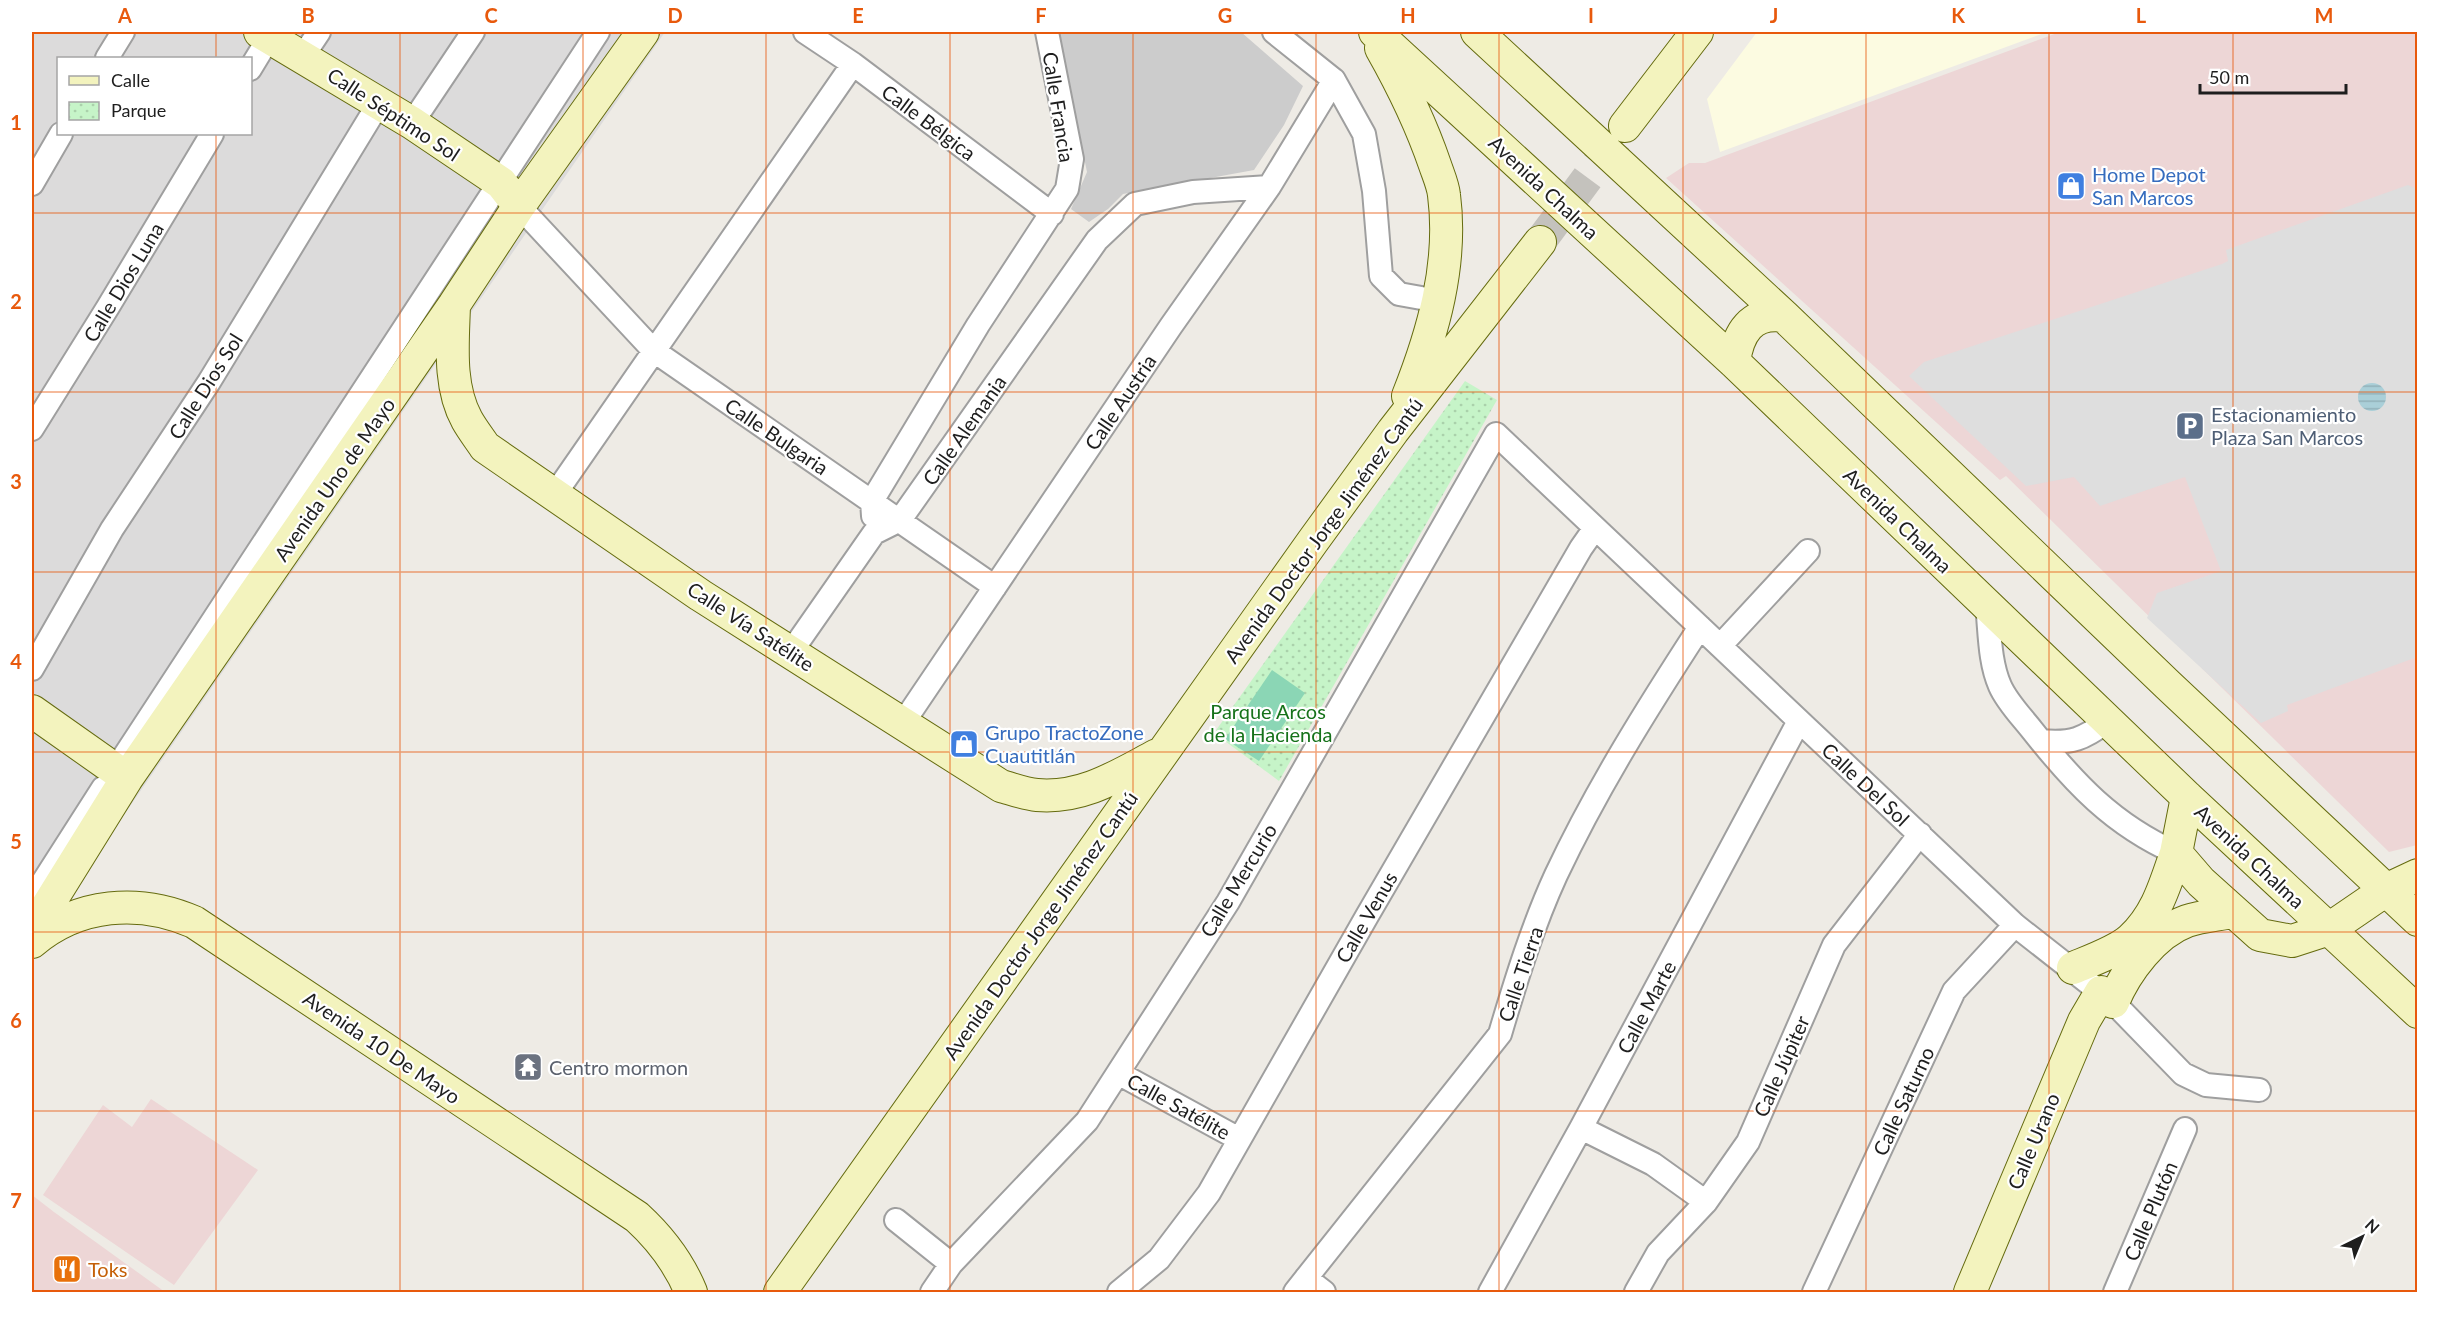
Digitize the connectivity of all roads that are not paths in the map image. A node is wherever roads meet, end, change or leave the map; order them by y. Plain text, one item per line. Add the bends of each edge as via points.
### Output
1 (123, 32) edge
2 (473, 32) edge
3 (598, 32) edge
4 (643, 32) edge
5 (805, 32) edge
6 (1047, 32) edge
7 (1274, 32) edge
8 (1374, 32) edge
9 (1476, 32) edge
10 (1697, 32) edge
11 (265, 34) edge
12 (311, 44) edge
13 (108, 57) edge
14 (252, 64) edge
15 (854, 64) junction
16 (1334, 80) junction
17 (379, 103) junction
18 (412, 123) junction
19 (1625, 126) tunnel mouth
20 (60, 135) edge
21 (211, 135) edge
22 (32, 184) edge
23 (1269, 187) junction
24 (510, 195) junction
25 (1052, 214) junction
26 (1540, 242) tunnel mouth
27 (1438, 301) junction
28 (454, 305) junction
29 (1784, 316) junction
30 (654, 351) junction
31 (1734, 362) junction
32 (32, 429) edge
33 (1393, 431) junction
34 (1496, 434) joint
35 (555, 494) junction
36 (872, 501) junction
37 (900, 520) junction
38 (1595, 528) junction
39 (874, 533) junction
40 (1808, 551) dead end
41 (995, 587) junction
42 (1987, 605) junction
43 (1700, 627) junction
44 (1720, 646) junction
45 (791, 652) junction
46 (32, 669) edge
47 (32, 711) edge
48 (1799, 721) junction
49 (2108, 721) junction
50 (903, 723) junction
51 (2041, 741) junction
52 (1163, 752) junction
53 (121, 774) junction
54 (2187, 797) junction
55 (1920, 834) junction
56 (2176, 853) junction
57 (2418, 875) edge
58 (2386, 890) junction
59 (32, 898) edge
60 (2232, 912) junction
61 (2418, 920) edge
62 (2015, 925) junction
63 (2329, 929) junction
64 (32, 931) edge
65 (32, 942) edge
66 (2073, 968) junction
67 (2107, 997) junction
68 (2418, 1012) edge
69 (1118, 1072) junction
70 (2259, 1090) dead end
71 (1581, 1128) junction
72 (2185, 1128) dead end
73 (1239, 1139) junction
74 (1706, 1202) junction
75 (896, 1220) dead end
76 (951, 1264) junction
77 (1300, 1285) edge
78 (691, 1293) edge
79 (780, 1293) edge
80 (932, 1293) edge
81 (1119, 1293) edge
82 (1324, 1293) edge
83 (1490, 1293) edge
84 (1636, 1293) edge
85 (1814, 1293) edge
86 (1970, 1293) edge
87 (2115, 1293) edge

1 - 13 street
2 - 18 street
3 - 24 street
4 - 24 main road, Avenida Uno de Mayo
5 - 15 street, Calle Bélgica
6 - 25 street, Calle Francia via 1072,159 1067,189
7 - 16 street
8 - 27 main road via 1412,109 1444,193 1444,259
8 - 31 main road, Avenida Chalma
9 - 29 main road
10 - 19 main road
11 - 12 main road, Calle Séptimo Sol
11 - 14 street
12 - 17 main road, Calle Séptimo Sol
15 - 25 street, Calle Bélgica
15 - 30 street
16 - 23 street, Calle Austria
16 - 27 street via 1364,134 1374,191 1381,276 1399,294
17 - 18 main road, Calle Séptimo Sol
17 - 46 street, Calle Dios Sol via 209,382 112,529
18 - 24 main road, Calle Séptimo Sol
20 - 22 street
21 - 32 street, Calle Dios Luna
23 - 37 street, Calle Alemania via 1192,192 1135,204 1097,240
23 - 41 street, Calle Austria
24 - 28 main road, Avenida Uno de Mayo
24 - 30 street, Calle Bulgaria
24 - 53 street
25 - 36 street, Calle Francia via 978,325
26 - 33 main road, Avenida Doctor Jorge Jiménez Cantú
27 - 33 main road via 1427,345
28 - 35 main road, Calle Vía Satélite via 452,351 466,418 485,447
28 - 53 main road, Avenida Uno de Mayo
29 - 31 main road via 1767,315 1752,323 1736,343
29 - 58 main road
30 - 35 street
30 - 36 street, Calle Bulgaria
31 - 42 main road, Avenida Chalma
33 - 52 main road, Avenida Doctor Jorge Jiménez Cantú
34 - 38 street, Calle Del Sol
34 - 69 street, Calle Mercurio via 1228,902
35 - 45 main road, Calle Vía Satélite via 700,595
36 - 37 street, Calle Bulgaria
36 - 39 street
37 - 39 street, Calle Alemania
37 - 41 street, Calle Bulgaria
38 - 43 street, Calle Del Sol
38 - 73 street, Calle Venus
39 - 45 street, Calle Alemania
40 - 44 street
41 - 50 street, Calle Austria
42 - 49 main road, Avenida Chalma
42 - 51 street via 1993,662 2000,686
43 - 44 street, Calle Del Sol
43 - 77 street, Calle Tierra via 1630,736 1556,876 1515,982 1500,1034
44 - 48 street, Calle Del Sol
45 - 50 main road, Calle Vía Satélite
47 - 53 main road
48 - 55 street, Calle Del Sol
48 - 71 street, Calle Marte
49 - 51 street via 2074,741
49 - 54 main road, Avenida Chalma
50 - 52 main road, Calle Vía Satélite via 1000,786 1036,795 1068,794 1096,787
51 - 56 street via 2084,791 2110,813 2146,840
52 - 79 main road, Avenida Doctor Jorge Jiménez Cantú
53 - 59 street
53 - 64 main road, Avenida Uno de Mayo
54 - 56 main road
54 - 63 main road, Avenida Chalma
55 - 62 street, Calle Del Sol
55 - 74 street, Calle Júpiter via 1834,945 1748,1142
56 - 60 main road
56 - 66 main road via 2153,914 2130,940
57 - 58 main road
58 - 61 main road
58 - 63 main road
60 - 63 main road via 2260,935 2292,941
60 - 67 main road, Calle Urano via 2188,920 2168,930
62 - 66 street, Calle Del Sol
62 - 85 street, Calle Saturno via 1954,991
63 - 68 main road, Avenida Chalma
65 - 78 main road, Avenida 10 De Mayo via 73,916 111,907 145,907 194,921 637,1217 677,1262
66 - 67 street, Calle Del Sol
67 - 70 street, Calle Del Sol via 2183,1074 2206,1085
67 - 86 main road, Calle Urano via 2085,1021
69 - 73 street, Calle Satélite
69 - 76 street, Calle Mercurio via 1087,1121
71 - 74 street via 1653,1164
71 - 83 street, Calle Marte
72 - 87 street, Calle Plutón
73 - 81 street, Calle Venus via 1209,1193 1159,1259
74 - 84 street, Calle Júpiter via 1658,1253
75 - 76 street
76 - 80 street, Calle Mercurio
77 - 82 street

